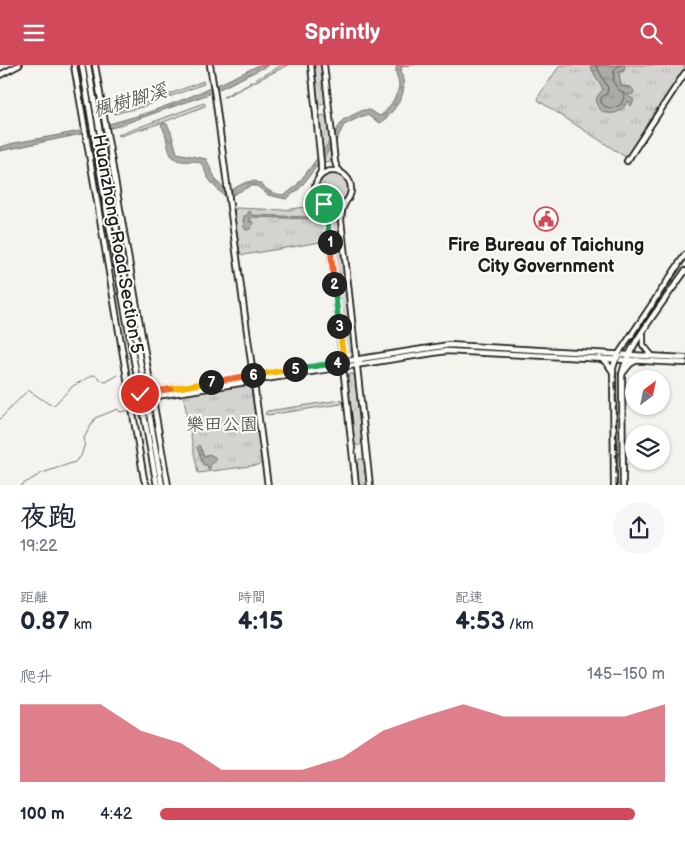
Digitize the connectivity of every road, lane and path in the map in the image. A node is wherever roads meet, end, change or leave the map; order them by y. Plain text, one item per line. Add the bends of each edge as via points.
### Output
1 (19, 65) edge
2 (74, 65) edge
3 (82, 65) edge
4 (88, 65) edge
5 (95, 65) edge
6 (210, 65) edge
7 (311, 65) edge
8 (324, 65) edge
9 (685, 73) edge
10 (0, 75) edge
11 (95, 123) junction
12 (627, 161) dead end
13 (344, 174) junction
14 (319, 176) junction
15 (345, 203) junction
16 (322, 204) junction
17 (685, 255) edge
18 (685, 271) edge
19 (643, 332) junction
20 (617, 356) junction
21 (652, 356) junction
22 (627, 357) junction
23 (599, 358) junction
24 (685, 358) edge
25 (637, 360) junction
26 (357, 362) junction
27 (685, 363) edge
28 (344, 364) junction
29 (613, 373) junction
30 (622, 375) junction
31 (254, 378) junction
32 (149, 395) junction
33 (140, 396) junction
34 (131, 398) junction
35 (147, 485) edge
36 (158, 485) edge
37 (162, 485) edge
38 (168, 485) edge
39 (268, 485) edge
40 (356, 485) edge
41 (370, 485) edge
42 (614, 485) edge
43 (623, 485) edge

1 - 10 street
2 - 34 street, Huanzhong Road Section 5
3 - 11 street, Huanzhong Road Section 5
4 - 11 street, Huanzhong Road Section 5
5 - 32 street, Huanzhong Road Section 5
6 - 31 street
7 - 14 street via 321,163
8 - 13 street via 336,166
9 - 12 street
11 - 32 street, Huanzhong Road Section 5
11 - 33 street, Huanzhong Road Section 5 via 93,136
13 - 14 street via 329,171
13 - 15 street via 352,187
14 - 16 street via 314,192
15 - 16 street via 337,207
15 - 26 street via 341,220
16 - 28 street via 328,222
17 - 20 street
18 - 19 street
19 - 21 street via 643,345
19 - 22 street
20 - 22 street
20 - 23 street
20 - 26 street via 449,345
20 - 29 street
21 - 22 street
21 - 24 street
22 - 25 street
22 - 30 street
23 - 26 street via 446,351
23 - 29 street
25 - 27 street
25 - 30 street
26 - 28 street
26 - 41 street
28 - 31 street
28 - 40 street
29 - 42 street
30 - 43 street
31 - 32 street
31 - 39 street
32 - 33 street
32 - 37 street, Huanzhong Road Section 5
32 - 38 street, Huanzhong Road Section 5
33 - 34 street
33 - 36 street, Huanzhong Road Section 5
34 - 35 street, Huanzhong Road Section 5

